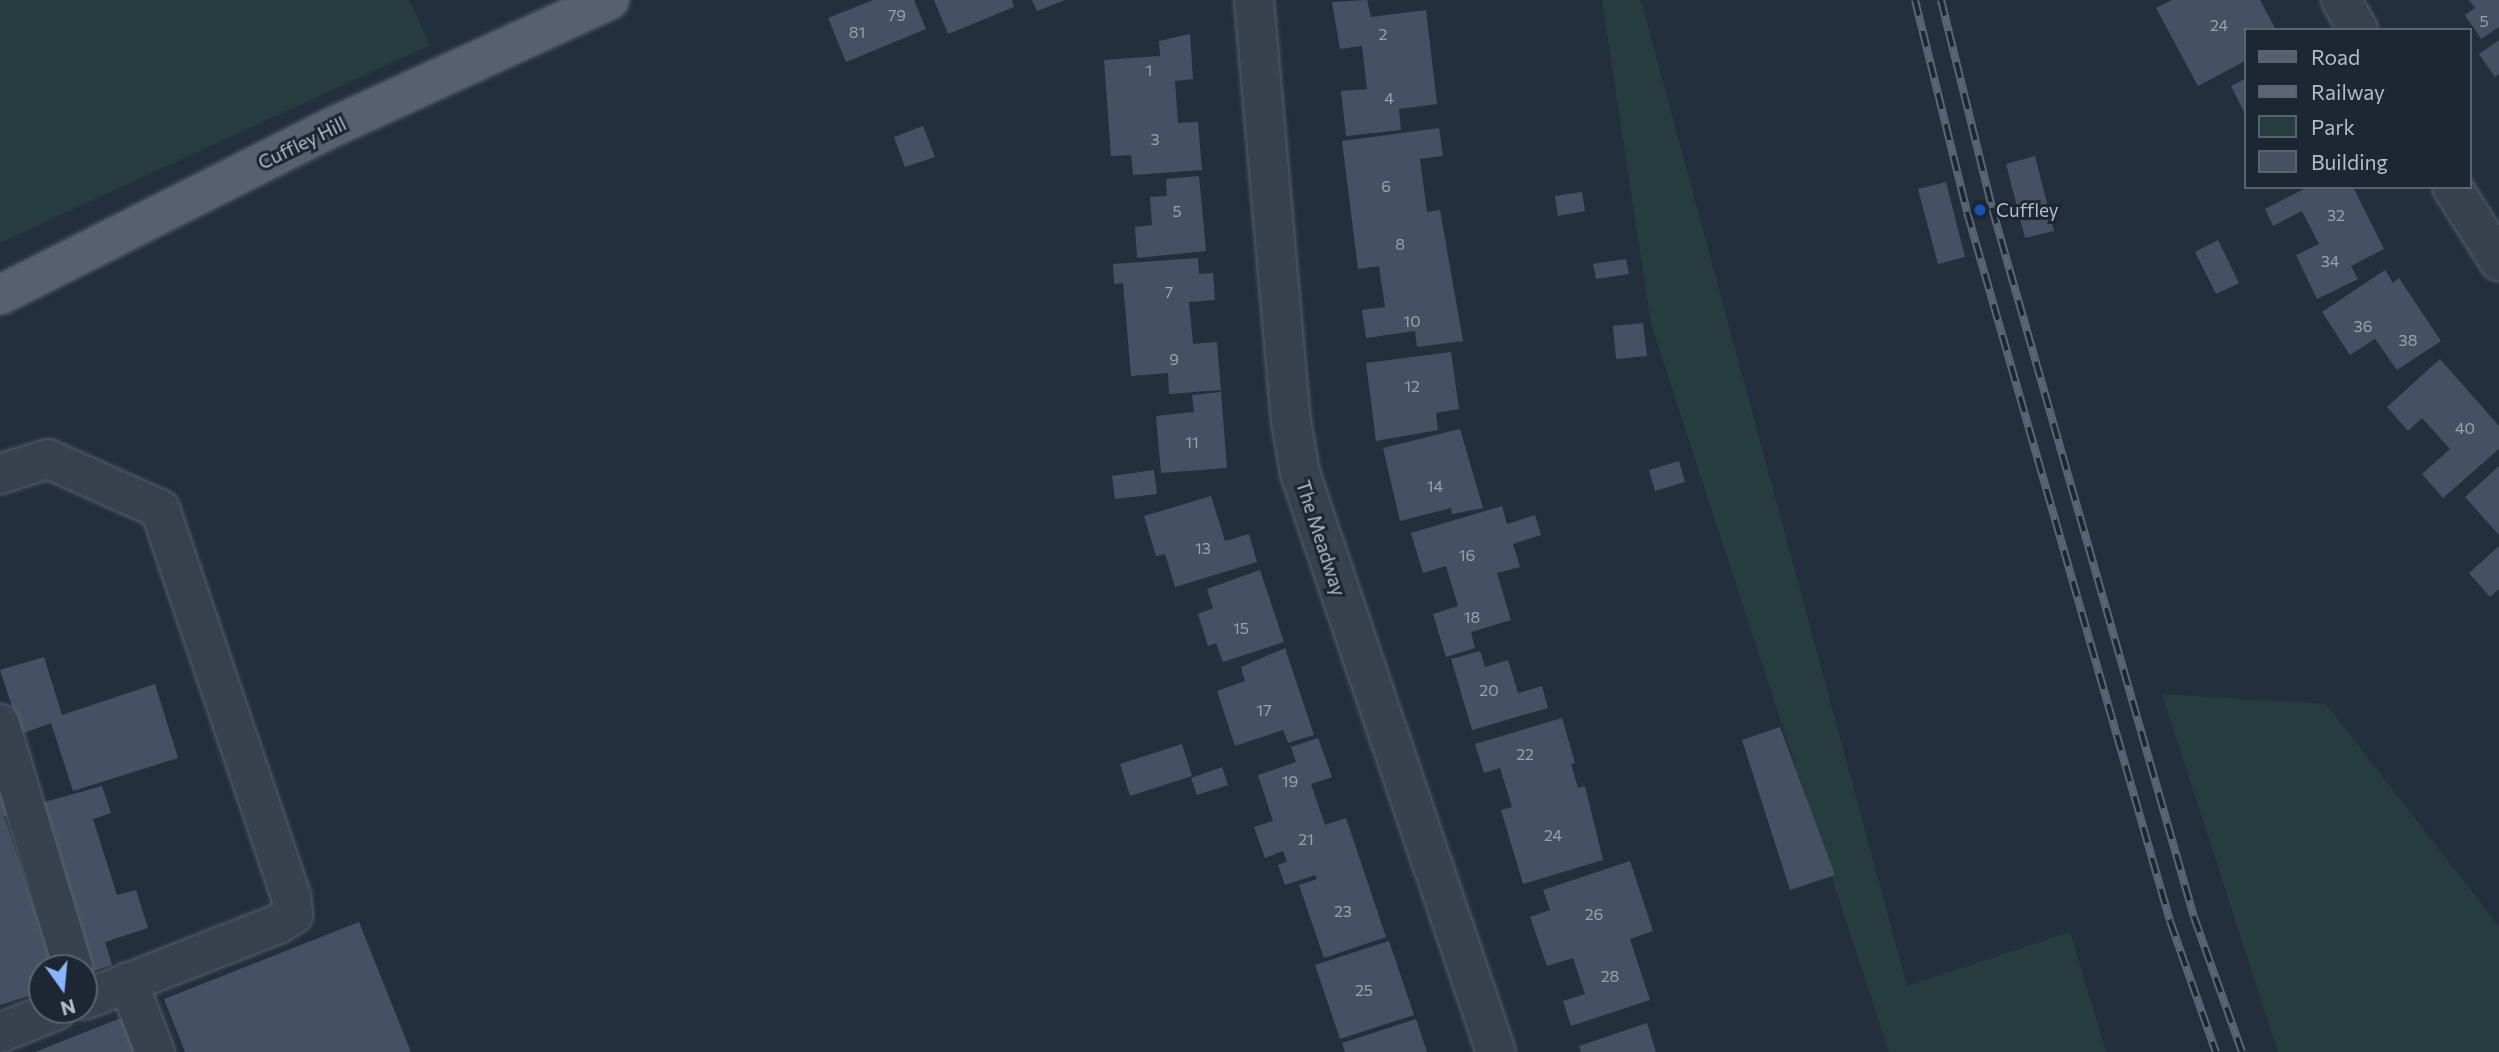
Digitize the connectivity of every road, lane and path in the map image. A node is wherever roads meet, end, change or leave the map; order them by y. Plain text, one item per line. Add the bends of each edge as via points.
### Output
1 (609, 0) edge
2 (1254, 0) edge
3 (2341, 0) edge
4 (2357, 28) edge
5 (2453, 189) edge
6 (2499, 261) edge
7 (0, 295) edge
8 (0, 474) edge
9 (0, 724) edge
10 (69, 954) edge
11 (128, 982) junction
12 (98, 994) edge
13 (28, 1022) edge
14 (0, 1033) edge
15 (155, 1052) edge
16 (1496, 1052) edge

1 - 7 main road, Cuffley Hill via 335,126
2 - 16 street, The Meadway via 1291,421 1300,473
3 - 4 street
5 - 6 street
8 - 11 street via 48,459 160,509 291,896 293,915 278,924
9 - 10 street
11 - 12 street
11 - 15 street
13 - 14 street

